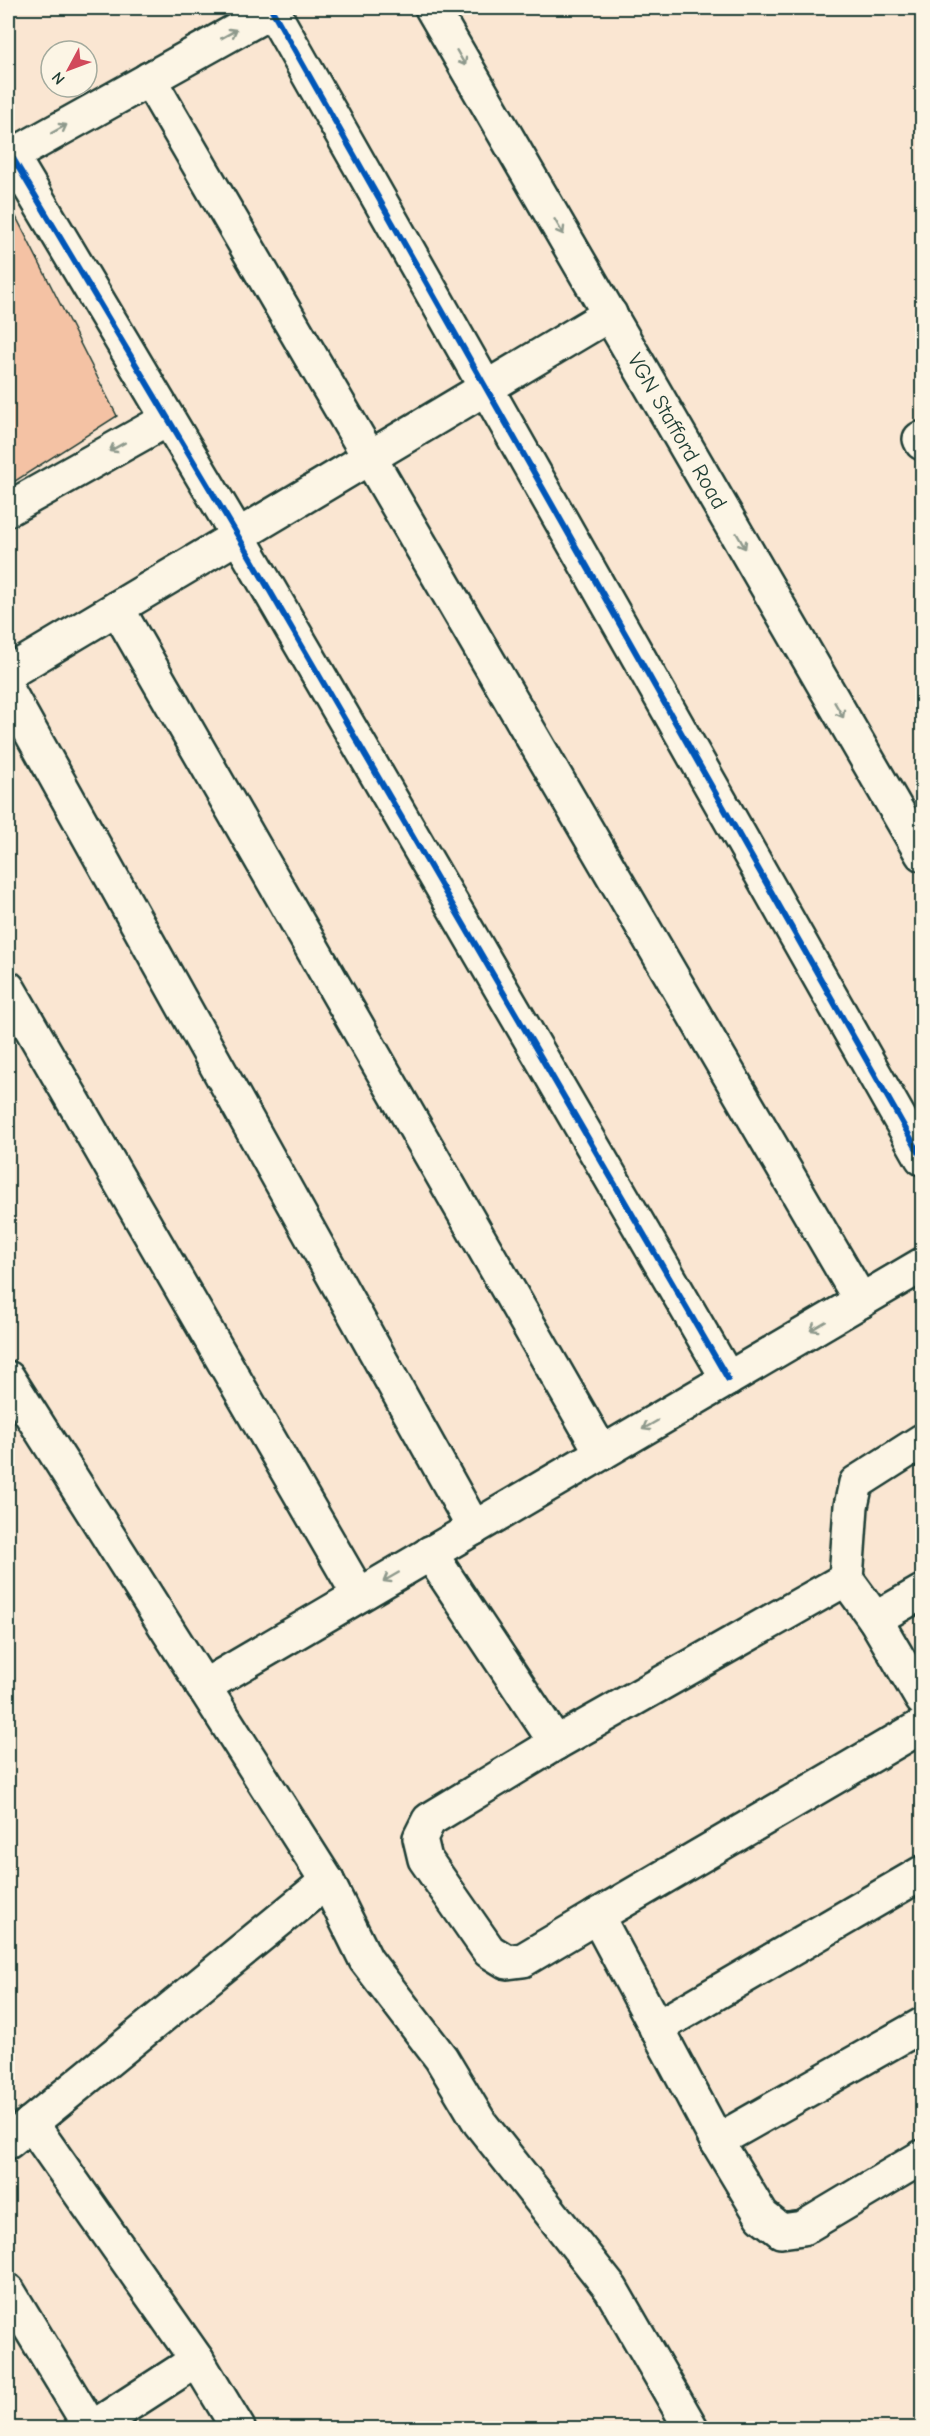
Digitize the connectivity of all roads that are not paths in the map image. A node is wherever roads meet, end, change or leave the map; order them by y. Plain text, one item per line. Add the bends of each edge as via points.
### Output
1 (432, 8) edge
2 (274, 9) edge
3 (149, 79) junction
4 (9, 157) edge
5 (610, 314) junction
6 (485, 388) junction
7 (168, 419) junction
8 (370, 458) junction
9 (8, 509) edge
10 (238, 536) junction
11 (117, 608) junction
12 (8, 673) edge
13 (8, 691) edge
14 (922, 854) edge
15 (8, 988) edge
16 (922, 1158) edge
17 (921, 1270) edge
18 (861, 1301) junction
19 (8, 1378) edge
20 (728, 1379) junction
21 (922, 1441) edge
22 (602, 1453) junction
23 (474, 1528) junction
24 (430, 1553) junction
25 (846, 1579) junction
26 (922, 1592) edge
27 (359, 1595) junction
28 (875, 1619) junction
29 (203, 1687) junction
30 (922, 1699) edge
31 (922, 1726) edge
32 (556, 1743) junction
33 (922, 1873) edge
34 (327, 1881) junction
35 (597, 1917) junction
36 (922, 2025) edge
37 (656, 2028) junction
38 (19, 2132) edge
39 (717, 2141) junction
40 (922, 2157) edge
41 (8, 2291) edge
42 (197, 2360) junction
43 (91, 2428) edge
44 (238, 2428) edge
45 (691, 2428) edge

1 -> 5 street, VGN Stafford Road
3 -> 2 street
2 - 6 street
4 -> 3 street
3 - 8 street
4 - 7 street
5 - 6 street
5 -> 14 street, VGN Stafford Road
6 - 8 street
6 - 16 street
7 -> 9 street
7 - 10 street
8 - 10 street
8 - 18 street
10 - 11 street
10 - 20 street
11 - 12 street
11 - 22 street
13 - 23 street
15 - 27 street
17 - 18 street
18 -> 20 street
19 - 29 street
20 -> 22 street
21 - 25 street via 856,1483
22 - 23 street
23 - 24 street
24 -> 27 street
24 - 32 street
25 - 28 street
25 - 32 street
26 - 28 street
27 - 29 street
28 - 30 street
29 - 34 street
31 - 35 street
32 - 35 street via 429,1820 420,1838 426,1858 489,1951 507,1962 523,1960
33 - 37 street
34 - 38 street
34 - 45 street via 366,1960 441,2058 480,2123 611,2289
35 - 37 street
36 - 39 street
37 - 39 street
38 - 42 street
39 - 40 street via 762,2216 781,2231 803,2228
41 - 43 street
42 - 43 street
42 - 44 street

